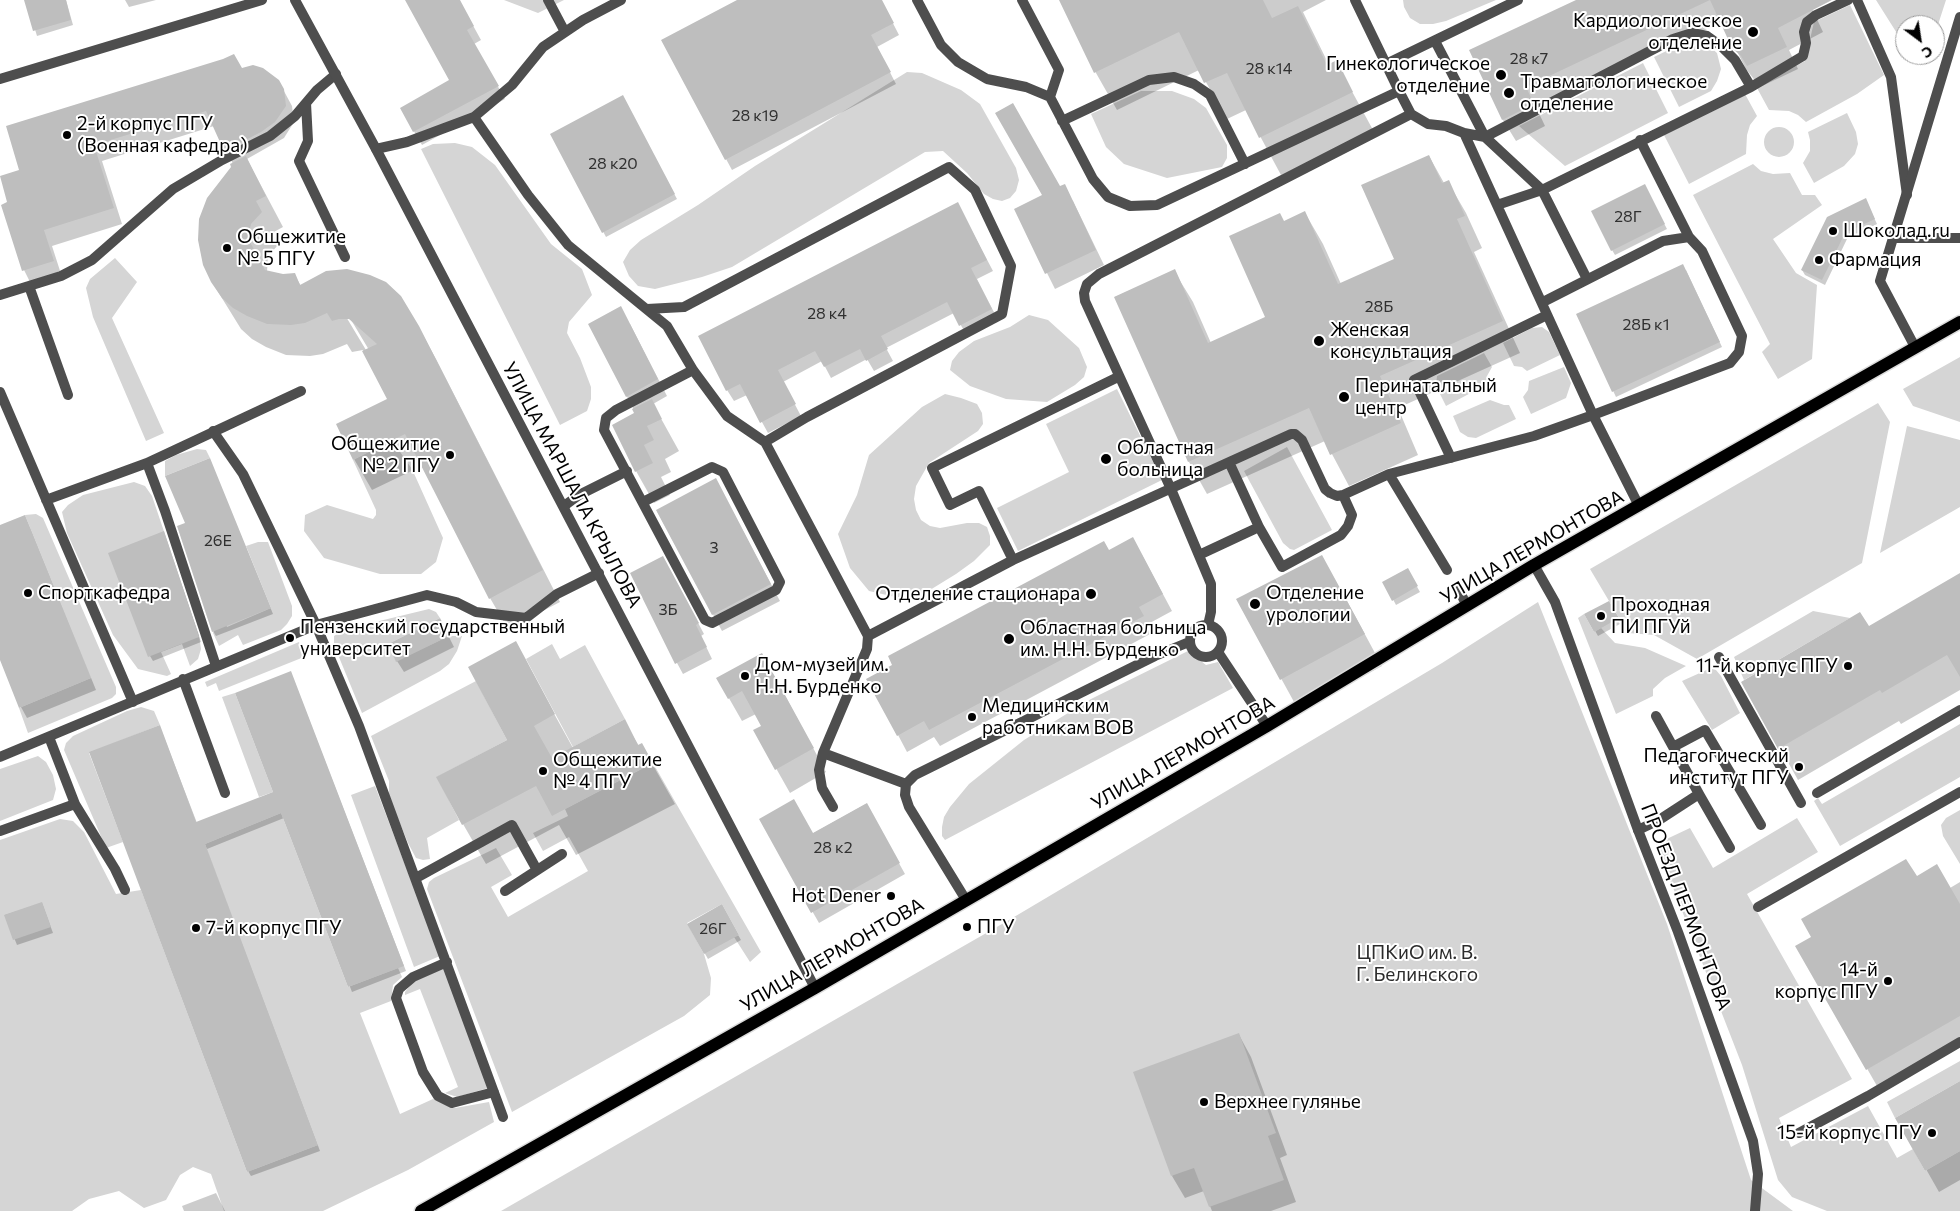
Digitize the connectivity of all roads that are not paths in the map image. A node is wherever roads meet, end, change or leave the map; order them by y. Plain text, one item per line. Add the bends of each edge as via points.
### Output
1 (262, 0) edge
2 (295, 0) edge
3 (548, 0) edge
4 (621, 0) edge
5 (916, 0) edge
6 (1022, 0) edge
7 (1355, 0) edge
8 (1518, 0) edge
9 (1848, 0) edge
10 (1857, 0) edge
11 (1960, 17) edge
12 (565, 32) junction
13 (1435, 41) junction
14 (1386, 64) junction
15 (336, 74) junction
16 (0, 79) edge
17 (1393, 80) junction
18 (1751, 87) junction
19 (1050, 97) junction
20 (306, 103) junction
21 (1412, 114) junction
22 (474, 117) junction
23 (1062, 121) junction
24 (1464, 133) junction
25 (1485, 137) junction
26 (1640, 140) junction
27 (376, 149) junction
28 (1245, 164) junction
29 (1542, 190) junction
30 (1907, 196) junction
31 (1497, 205) junction
32 (1689, 237) junction
33 (1894, 238) junction
34 (1960, 238) edge
35 (345, 257) dead end
36 (1587, 280) junction
37 (29, 286) junction
38 (0, 295) edge
39 (1543, 302) junction
40 (647, 309) junction
41 (1547, 314) junction
42 (1960, 322) edge
43 (1915, 347) junction
44 (693, 370) junction
45 (1118, 376) junction
46 (301, 390) dead end
47 (0, 392) edge
48 (68, 395) dead end
49 (1594, 415) junction
50 (213, 431) junction
51 (765, 442) junction
52 (1451, 458) junction
53 (1229, 462) junction
54 (147, 464) junction
55 (627, 471) junction
56 (1389, 474) junction
57 (1171, 488) junction
58 (1343, 495) junction
59 (46, 500) junction
60 (643, 502) junction
61 (564, 506) junction
62 (1639, 506) junction
63 (1259, 527) junction
64 (1200, 555) junction
65 (1013, 560) junction
66 (1534, 565) junction
67 (1447, 570) dead end
68 (599, 573) junction
69 (1458, 588) dead end
70 (1467, 606) junction
71 (316, 625) junction
72 (1208, 625) junction
73 (868, 636) junction
74 (1190, 642) junction
75 (1218, 652) junction
76 (1718, 657) dead end
77 (216, 666) junction
78 (183, 679) junction
79 (133, 702) junction
80 (1960, 710) edge
81 (1656, 716) dead end
82 (1267, 726) junction
83 (48, 737) junction
84 (1673, 747) junction
85 (823, 753) junction
86 (0, 756) edge
87 (906, 784) junction
88 (1960, 792) edge
89 (225, 793) dead end
90 (1818, 793) dead end
91 (1699, 794) junction
92 (1801, 803) dead end
93 (75, 804) junction
94 (833, 807) dead end
95 (1761, 824) dead end
96 (1638, 830) junction
97 (0, 831) edge
98 (1730, 848) dead end
99 (562, 854) dead end
100 (537, 870) junction
101 (416, 878) junction
102 (125, 890) dead end
103 (505, 891) dead end
104 (966, 900) junction
105 (1758, 907) dead end
106 (446, 962) junction
107 (814, 988) junction
108 (1960, 1042) edge
109 (494, 1092) junction
110 (503, 1116) dead end
111 (1799, 1133) dead end
112 (424, 1210) edge
113 (1755, 1211) edge

1 - 16 street
2 - 15 street, УЛИЦА МАРШАЛА КРЫЛОВА
3 - 12 street
4 - 12 street
5 - 19 street via 941,45 958,62 987,79 1026,87
6 - 19 street via 1059,70
7 - 14 street
8 - 13 street
9 - 18 street via 1807,22 1803,56
10 - 30 street via 1891,77
11 - 30 street
12 - 22 street via 543,47 512,85
13 - 14 street
13 - 25 street
14 - 17 street
15 - 20 street
15 - 27 street, УЛИЦА МАРШАЛА КРЫЛОВА
17 - 21 street
17 - 28 street via 1399,91
18 - 25 street via 1735,60 1721,46 1706,36 1692,33 1673,39
18 - 26 street
19 - 23 street
20 - 35 street via 308,141 299,161
20 - 37 street via 270,136 173,190 92,260 61,276
21 - 24 street via 1428,124
21 - 45 street via 1092,279 1084,293 1085,301
22 - 27 street via 407,142
22 - 40 street via 528,195 568,245
23 - 28 street via 1093,179 1108,197 1130,206 1157,205
23 - 28 street via 1150,80 1174,77 1194,84 1210,95
24 - 25 street
24 - 31 street
25 - 29 street
26 - 29 street
26 - 32 street
27 - 61 street, УЛИЦА МАРШАЛА КРЫЛОВА
29 - 31 street
29 - 36 street
30 - 33 street
31 - 39 street
32 - 36 street via 1664,241
32 - 49 street via 1702,251 1742,336 1739,352 1730,363
33 - 34 street
33 - 43 street via 1880,281
36 - 39 street
37 - 38 street
37 - 48 street
39 - 41 street
40 - 44 street via 668,326
40 - 51 street via 684,307 949,167 975,190 1011,266 1002,314
41 - 49 street
41 - 52 street via 1414,380
42 - 43 main road, УЛИЦА ЛЕРМОНТОВА
43 - 62 main road, УЛИЦА ЛЕРМОНТОВА
44 - 51 street via 727,416
44 - 55 street via 606,418 604,430
45 - 57 street
45 - 65 street via 932,468 950,505 980,491
46 - 50 street
47 - 59 street
49 - 52 street via 1534,436
49 - 62 street
50 - 54 street
50 - 71 street via 243,474
51 - 73 street
52 - 56 street
53 - 57 street
53 - 58 street via 1295,434 1302,440 1325,489 1330,494
53 - 63 street
54 - 59 street
54 - 77 street
55 - 60 street
55 - 61 street
56 - 58 street
56 - 67 street
57 - 64 street
57 - 65 street
58 - 63 street via 1352,515 1341,535 1282,567
59 - 79 street
60 - 60 street via 705,620 712,623 776,590 780,582 723,472 712,467
61 - 68 street, УЛИЦА МАРШАЛА КРЫЛОВА
62 - 66 main road, УЛИЦА ЛЕРМОНТОВА
63 - 64 street
64 - 72 street via 1211,584
65 - 73 street
66 - 70 main road, УЛИЦА ЛЕРМОНТОВА
66 - 96 street, ПРОЕЗД ЛЕРМОНТОВА via 1555,602
68 - 71 street via 557,594 526,618 476,612 456,602 427,595
68 - 107 street, УЛИЦА МАРШАЛА КРЫЛОВА
69 - 70 street
70 - 82 main road, УЛИЦА ЛЕРМОНТОВА
71 - 77 street
71 - 101 street via 360,726
72 - 74 street via 1195,629
72 - 75 street via 1217,629 1222,637
73 - 85 street via 867,649
74 - 75 street via 1198,656 1208,658
74 - 87 street via 1154,656 915,774
75 - 82 street
76 - 92 street
77 - 78 street
78 - 79 street
78 - 89 street
79 - 83 street
80 - 90 street
81 - 84 street
82 - 104 main road, УЛИЦА ЛЕРМОНТОВА
83 - 86 street
83 - 93 street
84 - 91 street
84 - 95 street via 1705,730
85 - 87 street
85 - 94 street via 819,779
87 - 104 street via 905,795 910,807
88 - 105 street
91 - 96 street
91 - 98 street
93 - 97 street
93 - 102 street
96 - 113 street, ПРОЕЗД ЛЕРМОНТОВА via 1753,1141 1758,1174
99 - 100 street
100 - 101 street via 512,825
100 - 103 street
101 - 106 street
104 - 107 main road, УЛИЦА ЛЕРМОНТОВА
106 - 109 street
106 - 109 street via 413,976 399,989 396,998 423,1072 438,1096 452,1104
107 - 112 main road, УЛИЦА ЛЕРМОНТОВА
108 - 111 street
109 - 110 street

